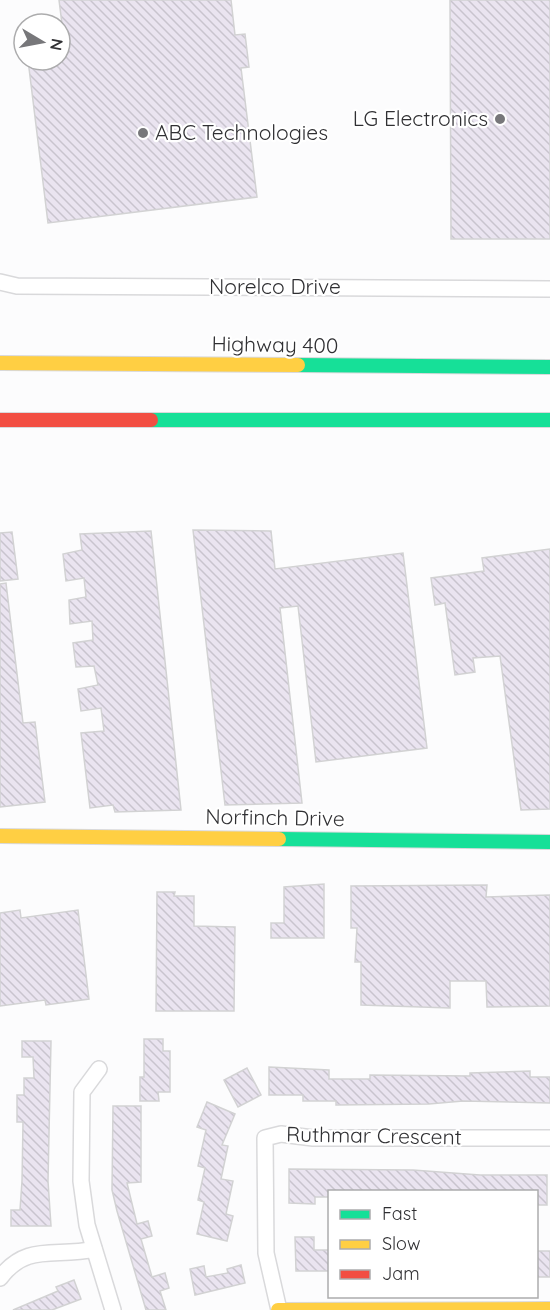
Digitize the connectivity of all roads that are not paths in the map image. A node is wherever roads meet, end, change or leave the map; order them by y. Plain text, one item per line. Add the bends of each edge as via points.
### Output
1 (0, 283) edge
2 (550, 289) edge
3 (0, 363) edge
4 (550, 368) edge
5 (0, 420) edge
6 (550, 420) edge
7 (0, 836) edge
8 (550, 842) edge
9 (99, 1069) dead end
10 (550, 1138) edge
11 (94, 1249) junction
12 (0, 1278) edge
13 (550, 1309) edge
14 (113, 1310) edge
15 (278, 1310) edge

1 - 2 street, Norelco Drive
3 - 4 main road, Highway 400
5 - 6 main road
7 - 8 main road, Norfinch Drive
9 - 11 street via 81,1092 81,1181
10 - 15 street, Ruthmar Crescent via 313,1138 281,1134 265,1138 266,1253
11 - 12 street via 21,1257
11 - 14 street
13 - 15 main road

